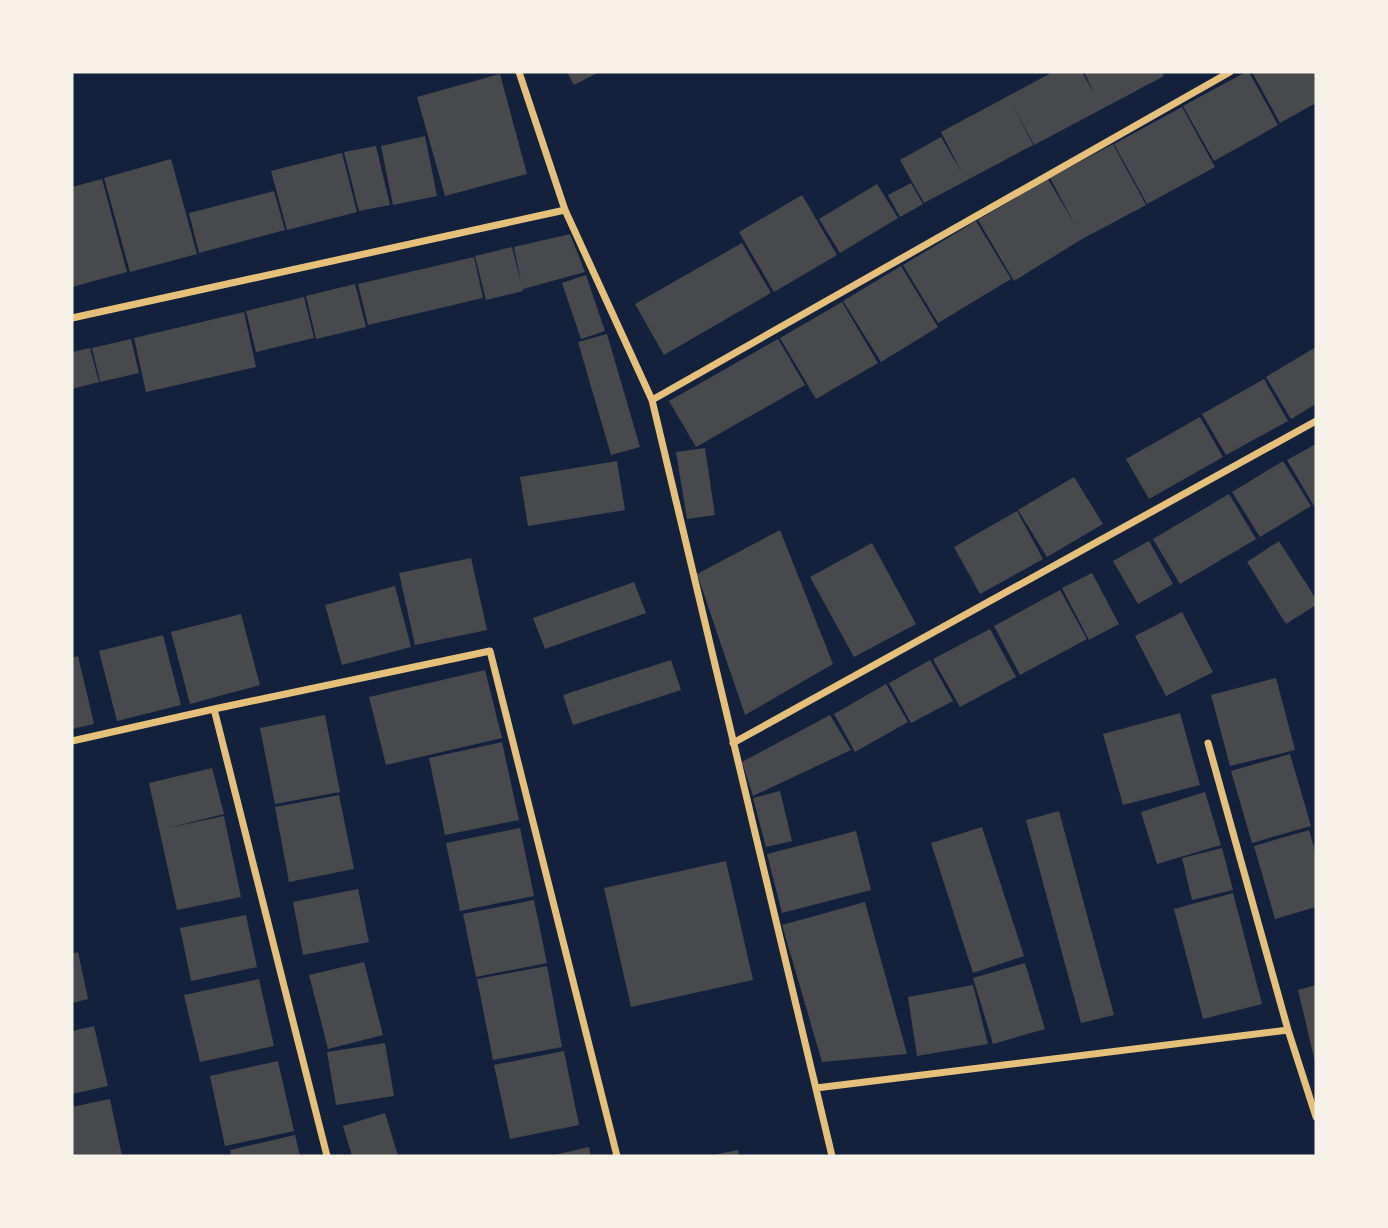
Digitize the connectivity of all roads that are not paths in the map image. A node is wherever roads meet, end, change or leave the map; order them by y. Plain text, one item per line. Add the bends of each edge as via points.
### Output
1 (519, 72) edge
2 (1230, 72) edge
3 (565, 210) junction
4 (72, 318) edge
5 (652, 400) junction
6 (1316, 421) edge
7 (214, 709) junction
8 (72, 741) edge
9 (733, 743) junction
10 (1208, 743) dead end
11 (1288, 1030) junction
12 (816, 1088) junction
13 (1316, 1117) edge
14 (327, 1156) edge
15 (617, 1156) edge
16 (832, 1156) edge

1 - 3 street
2 - 5 street
3 - 4 street
3 - 5 street
5 - 9 street
6 - 9 street
7 - 8 street
7 - 14 street
7 - 15 street via 490,651
9 - 12 street
10 - 11 street
11 - 12 street
11 - 13 street
12 - 16 street

